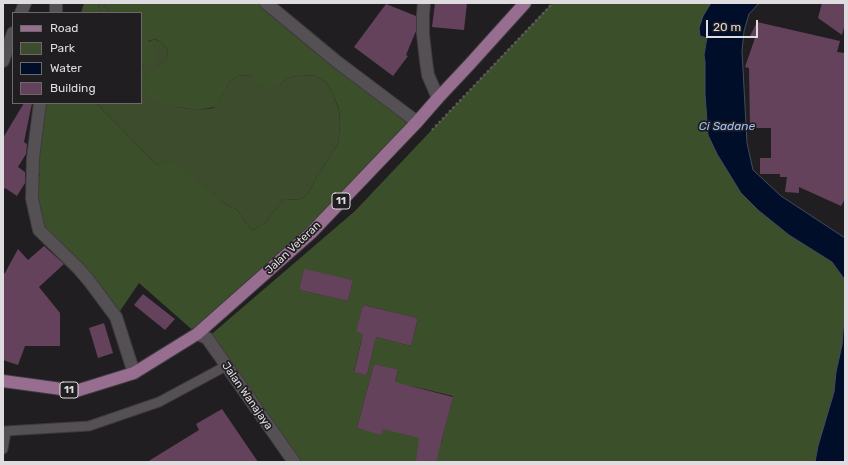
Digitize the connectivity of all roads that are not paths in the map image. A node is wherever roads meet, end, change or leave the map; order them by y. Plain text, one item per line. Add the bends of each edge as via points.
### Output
1 (266, 3) edge
2 (424, 3) edge
3 (525, 3) edge
4 (12, 36) edge
5 (3, 61) edge
6 (438, 98) junction
7 (40, 104) edge
8 (417, 122) junction
9 (197, 334) junction
10 (226, 366) junction
11 (134, 373) junction
12 (3, 381) edge
13 (3, 449) edge
14 (294, 462) edge

1 - 8 street via 336,61
2 - 6 street via 423,34 428,75
3 - 6 main road, Jalan Veteran / 11
4 - 5 street
6 - 8 main road, Jalan Veteran / 11
7 - 11 street via 33,158 32,200 39,230 90,282 116,317
8 - 9 main road, Jalan Veteran / 11 via 311,233
9 - 10 street, Jalan Wanajaya via 207,338
9 - 11 main road, Jalan Veteran / 11
10 - 13 lane via 159,402 89,426 6,431
10 - 14 street, Jalan Wanajaya
11 - 12 main road, Jalan Veteran / 11 via 76,391

